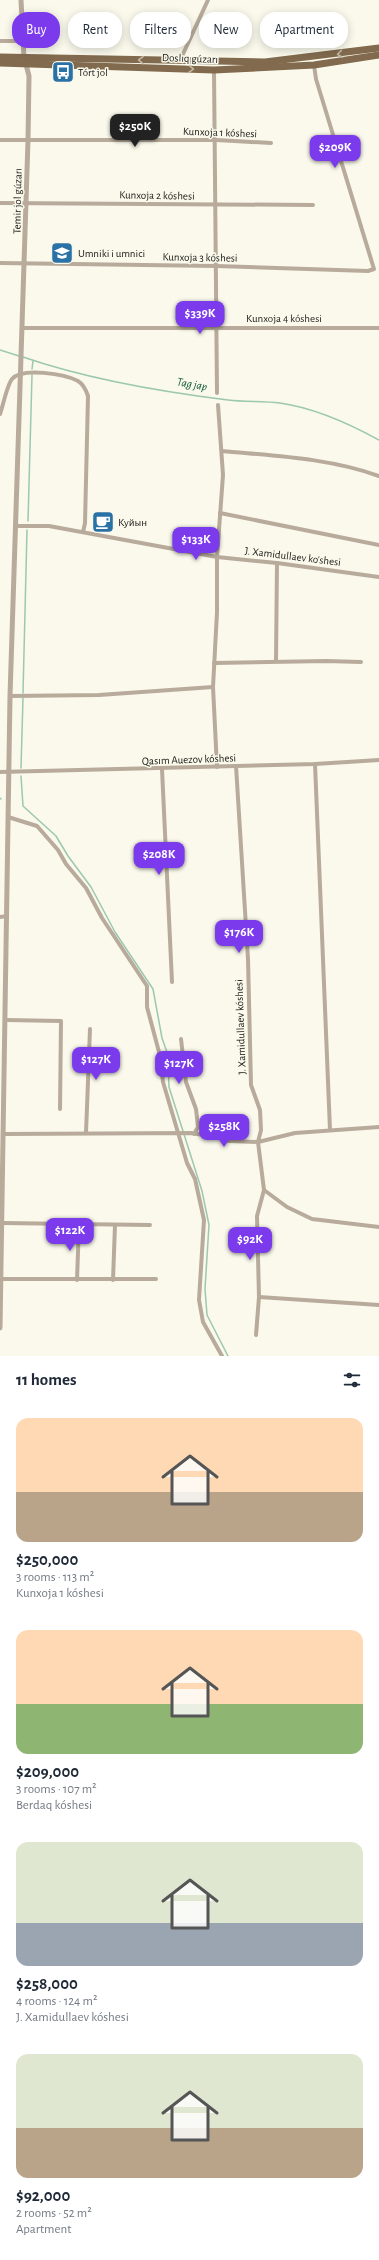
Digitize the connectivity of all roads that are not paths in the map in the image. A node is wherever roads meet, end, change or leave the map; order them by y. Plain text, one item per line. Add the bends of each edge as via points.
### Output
1 (21, 0) edge
2 (208, 0) edge
3 (22, 12) edge
4 (0, 41) edge
5 (12, 41) edge
6 (24, 48) edge
7 (379, 48) edge
8 (379, 55) edge
9 (0, 57) edge
10 (25, 60) junction
11 (181, 61) junction
12 (0, 63) edge
13 (314, 65) junction
14 (214, 70) junction
15 (0, 140) edge
16 (28, 140) junction
17 (216, 140) junction
18 (271, 143) dead end
19 (0, 203) edge
20 (27, 203) junction
21 (216, 205) junction
22 (313, 205) dead end
23 (0, 263) edge
24 (25, 264) junction
25 (216, 266) junction
26 (216, 327) junction
27 (22, 328) junction
28 (379, 328) edge
29 (19, 371) junction
30 (217, 393) dead end
31 (218, 405) dead end
32 (0, 414) edge
33 (222, 451) junction
34 (379, 476) edge
35 (220, 513) junction
36 (15, 526) junction
37 (83, 532) junction
38 (379, 545) edge
39 (216, 557) junction
40 (277, 563) junction
41 (379, 577) edge
42 (276, 661) junction
43 (361, 662) dead end
44 (214, 663) junction
45 (213, 687) junction
46 (10, 696) junction
47 (379, 760) edge
48 (315, 764) junction
49 (236, 766) junction
50 (216, 767) junction
51 (162, 769) junction
52 (0, 772) edge
53 (9, 772) junction
54 (8, 817) junction
55 (0, 916) edge
56 (7, 916) junction
57 (172, 982) dead end
58 (6, 1020) junction
59 (90, 1029) dead end
60 (181, 1039) dead end
61 (60, 1109) dead end
62 (379, 1127) edge
63 (330, 1130) junction
64 (86, 1133) junction
65 (179, 1133) junction
66 (193, 1133) junction
67 (4, 1134) junction
68 (258, 1142) junction
69 (264, 1190) junction
70 (2, 1224) junction
71 (79, 1224) junction
72 (115, 1225) junction
73 (150, 1225) dead end
74 (379, 1227) edge
75 (1, 1279) edge
76 (156, 1279) dead end
77 (78, 1280) junction
78 (113, 1280) junction
79 (259, 1297) junction
80 (379, 1305) edge
81 (0, 1328) edge
82 (256, 1335) dead end
83 (222, 1356) edge

1 - 3 street, Temir jol gúzarı
2 - 11 street
4 - 5 street
6 - 10 street, Temir jol gúzarı
7 -> 11 main road, Doslıq gúzarı via 272,61
8 - 13 main road, Doslıq gúzarı
9 - 10 main road, Doslıq gúzarı
11 -> 10 main road, Doslıq gúzarı
10 - 12 main road, Doslıq gúzarı
10 -> 14 main road, Doslıq gúzarı
10 - 16 street, Temir jol gúzarı via 29,76
13 - 14 main road, Doslıq gúzarı
13 - 25 street, Kunxoja 3 kóshesi via 316,79 374,268 368,271
14 - 17 street
15 - 16 street, Kunxoja 1 kóshesi
16 - 17 street, Kunxoja 1 kóshesi
16 - 20 street, Temir jol gúzarı
17 - 18 street, Kunxoja 1 kóshesi
17 - 21 street
19 - 20 street, Kunxoja 2 kóshesi
20 - 21 street, Kunxoja 2 kóshesi
20 - 24 street, Temir jol gúzarı
21 - 22 street, Kunxoja 2 kóshesi
21 - 25 street
23 - 24 street, Kunxoja 3 kóshesi
24 - 25 street, Kunxoja 3 kóshesi
24 - 27 street, Temir jol gúzarı
25 - 26 street
26 - 27 street, Kunxoja 4 kóshesi
26 - 28 street, Kunxoja 4 kóshesi
26 - 30 street
27 - 29 street, Temir jol gúzarı
29 - 32 street via 12,379
29 - 36 street
29 - 37 street via 41,372 77,381 85,388 88,396
31 - 33 street
33 - 34 street via 299,458 354,468
33 - 35 street
35 - 38 street
35 - 39 street
36 - 37 street, J. Xamidullaev ko'shesi via 49,526
36 - 46 street
37 - 39 street, J. Xamidullaev ko'shesi
39 - 40 street, J. Xamidullaev ko'shesi
39 - 44 street
40 - 41 street, J. Xamidullaev ko'shesi
40 - 42 street
42 - 43 street
42 - 44 street
44 - 45 street
45 - 46 street via 100,695
45 - 50 street
46 - 53 street
47 - 48 street, Qasım Auezov kóshesi
48 - 49 street, Qasım Auezov kóshesi
48 - 63 street
49 - 50 street, Qasım Auezov kóshesi
49 - 68 street, J. Xamidullaev kóshesi via 248,959 251,1085 260,1110
50 - 51 street, Qasım Auezov kóshesi
51 - 53 street, Qasım Auezov kóshesi
51 - 57 street
52 - 53 street, Qasım Auezov kóshesi
53 - 54 street
54 - 56 street
54 - 65 street via 37,826 58,850 86,888 102,918 147,986 147,1007 159,1052 163,1082
55 - 56 street
56 - 58 street
58 - 61 street via 61,1021
58 - 67 street
59 - 64 street
60 - 66 street via 186,1082 198,1121 198,1127
62 - 63 street
63 - 68 street via 295,1133
64 - 65 street
64 - 67 street
65 - 66 street
65 - 83 street via 204,1220 199,1300 203,1322
66 - 68 street via 229,1142
67 - 70 street
68 - 69 street, J. Xamidullaev kóshesi
69 - 74 street via 287,1207 312,1219
69 - 79 street via 257,1216
70 - 71 street
70 - 75 street
71 - 72 street
71 - 77 street
72 - 73 street
72 - 78 street
75 - 77 street
75 - 81 street
76 - 78 street
77 - 78 street
79 - 80 street
79 - 82 street

